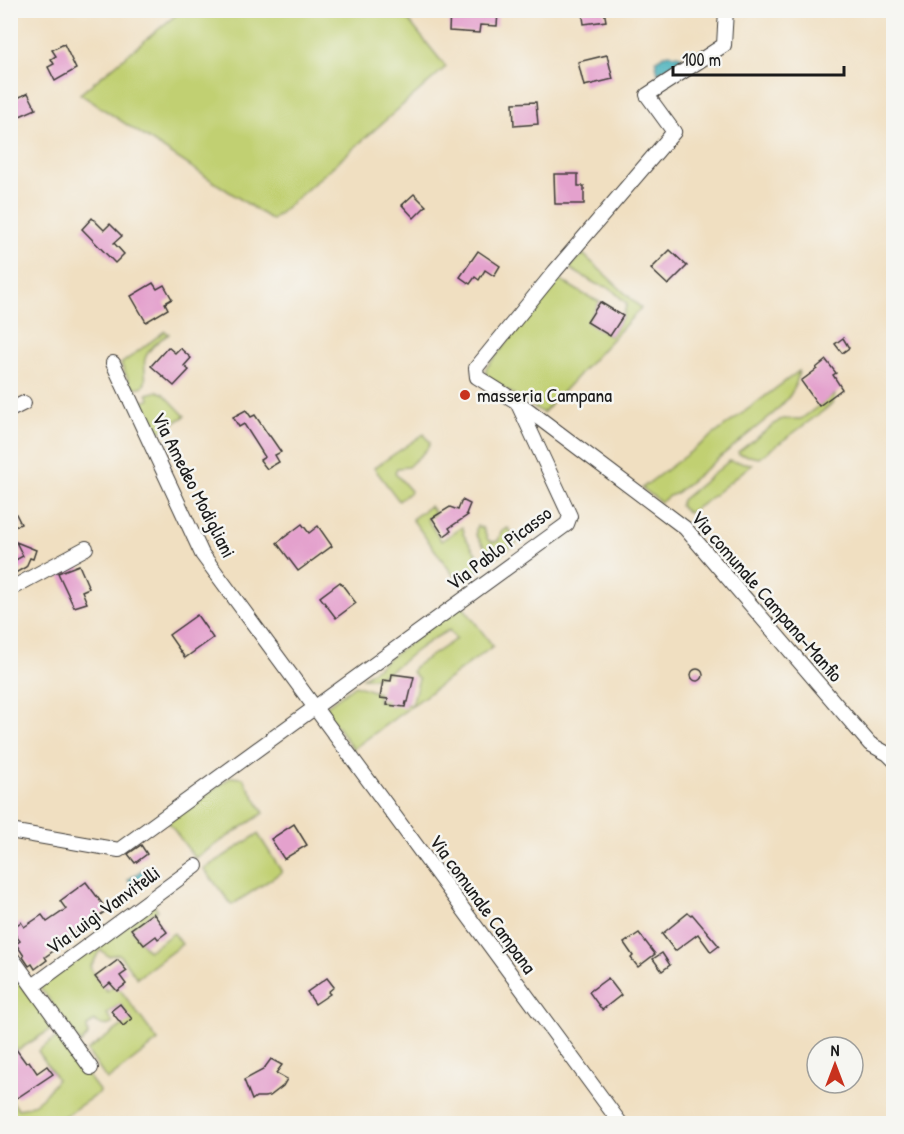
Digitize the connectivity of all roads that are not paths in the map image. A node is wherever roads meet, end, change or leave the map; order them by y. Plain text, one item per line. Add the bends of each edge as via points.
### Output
1 (726, 10) edge
2 (113, 363) dead end
3 (517, 402) junction
4 (24, 404) dead end
5 (10, 410) edge
6 (86, 548) dead end
7 (10, 590) edge
8 (314, 707) junction
9 (894, 760) edge
10 (10, 831) edge
11 (196, 866) dead end
12 (10, 955) edge
13 (33, 986) junction
14 (91, 1068) dead end
15 (621, 1124) edge

1 - 3 street via 724,45 648,95 674,132 476,368 477,377
2 - 8 street, Via Amedeo Modigliani via 202,554
3 - 8 street, Via Pablo Picasso via 570,516 567,524
3 - 9 street, Via comunale Campana-Manfio via 685,528 870,744
4 - 5 street
6 - 7 street
8 - 10 street, Via Pablo Picasso via 119,850
8 - 15 street, Via comunale Campana
11 - 13 street, Via Luigi Vanvitelli
12 - 13 street
13 - 14 street

